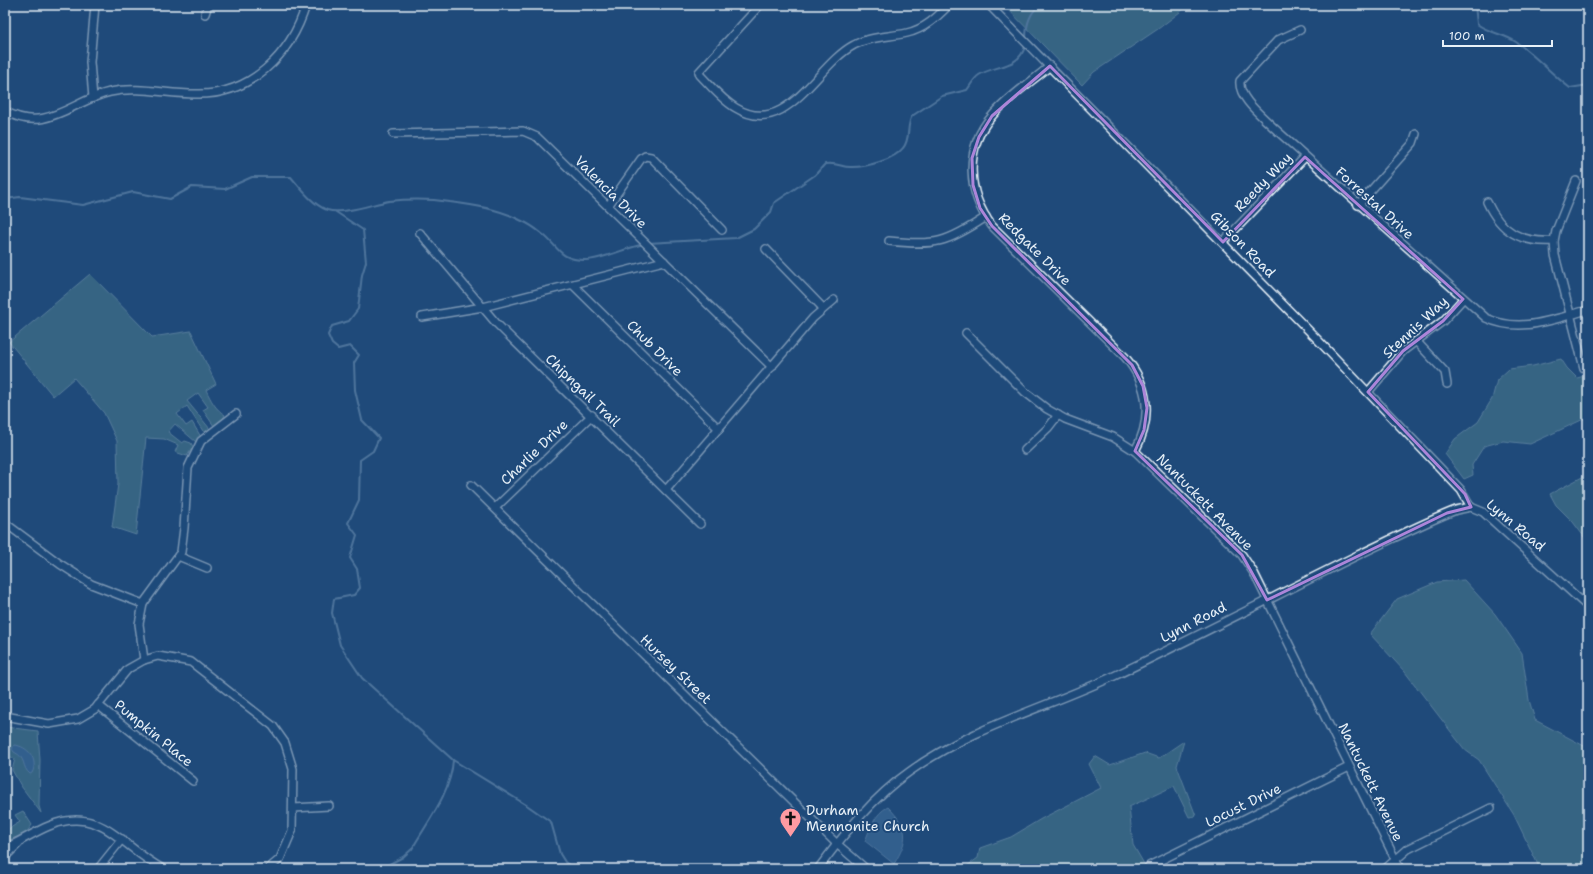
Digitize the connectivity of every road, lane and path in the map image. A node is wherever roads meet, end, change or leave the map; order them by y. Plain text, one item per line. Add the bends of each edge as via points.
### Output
1 (95, 5) edge
2 (208, 5) edge
3 (306, 5) edge
4 (760, 5) edge
5 (949, 5) edge
6 (989, 5) edge
7 (205, 14) dead end
8 (1300, 30) dead end
9 (1050, 66) junction
10 (93, 98) junction
11 (5, 111) edge
12 (393, 134) dead end
13 (1416, 134) dead end
14 (1305, 157) junction
15 (1576, 181) dead end
16 (1487, 202) dead end
17 (1358, 205) junction
18 (608, 206) junction
19 (986, 218) junction
20 (722, 230) dead end
21 (420, 233) dead end
22 (889, 241) dead end
23 (1554, 241) junction
24 (1223, 242) junction
25 (766, 249) dead end
26 (664, 261) junction
27 (573, 285) junction
28 (1463, 299) junction
29 (834, 300) dead end
30 (483, 307) junction
31 (823, 308) junction
32 (1588, 310) edge
33 (1570, 314) junction
34 (422, 317) dead end
35 (966, 333) dead end
36 (1416, 341) junction
37 (772, 367) junction
38 (1584, 368) dead end
39 (1447, 384) dead end
40 (1368, 392) junction
41 (236, 414) dead end
42 (592, 415) junction
43 (1058, 415) junction
44 (719, 429) junction
45 (1026, 450) dead end
46 (1135, 451) junction
47 (471, 485) dead end
48 (666, 490) junction
49 (1471, 507) junction
50 (495, 508) junction
51 (5, 523) edge
52 (700, 524) dead end
53 (178, 556) junction
54 (207, 568) dead end
55 (1267, 600) junction
56 (143, 604) junction
57 (1588, 607) edge
58 (144, 660) junction
59 (98, 705) junction
60 (5, 716) edge
61 (1349, 767) junction
62 (193, 781) dead end
63 (329, 806) dead end
64 (293, 808) junction
65 (1491, 808) dead end
66 (122, 839) junction
67 (21, 841) junction
68 (837, 844) junction
69 (5, 848) edge
70 (5, 857) edge
71 (1394, 859) junction
72 (1149, 866) dead end
73 (98, 869) edge
74 (163, 869) edge
75 (268, 869) edge
76 (818, 869) edge
77 (866, 869) edge
78 (1385, 869) edge
79 (1400, 869) edge

1 - 10 street via 90,62
2 - 7 street
3 - 10 street via 297,30 286,48 264,71 239,86 213,94 126,90
4 - 5 street via 699,72 733,106 745,112 763,115 779,111 794,102 846,49 867,40 916,30 936,19
6 - 9 street, Gibson Road
8 - 14 street, Forrestal Drive via 1278,40 1240,82 1239,88
9 - 19 street, Redgate Drive via 992,116 979,137 972,158 972,185
9 - 24 street, Gibson Road
10 - 11 street via 53,117 25,118
12 - 18 street, Valencia Drive via 523,131 530,133
13 - 17 street via 1413,144
14 - 17 street, Forrestal Drive
14 - 24 street, Reedy Way
15 - 23 street
16 - 23 street via 1493,215 1510,232 1526,239
17 - 28 street, Forrestal Drive
18 - 20 street via 641,159 645,156 651,157
18 - 26 street, Valencia Drive
19 - 22 street via 961,234 938,242
19 - 46 street, Redgate Drive via 1125,357 1138,375 1146,397 1147,418
21 - 30 street, Chipngail Trail
23 - 33 street via 1555,255
24 - 40 street, Gibson Road
25 - 31 street
26 - 27 street
26 - 37 street, Valencia Drive
27 - 30 street
27 - 44 street, Chub Drive
28 - 33 street, Forrestal Drive via 1486,318 1507,326 1526,326
28 - 36 street, Stennis Way via 1443,321
29 - 31 street
30 - 34 street
30 - 42 street, Chipngail Trail via 496,324
31 - 37 street
32 - 33 street, Forrestal Drive
33 - 38 street
35 - 43 street, Nantuckett Avenue via 1034,400
36 - 39 street via 1445,372
36 - 40 street, Stennis Way via 1403,351
37 - 44 street
40 - 49 street, Gibson Road via 1461,490
41 - 53 street via 201,441 188,468 184,528 181,552
42 - 48 street, Chipngail Trail
42 - 50 street, Charlie Drive
43 - 45 street
43 - 46 street, Nantuckett Avenue via 1113,437
44 - 48 street
46 - 55 street, Nantuckett Avenue via 1242,555
47 - 50 street, Hursey Street
48 - 52 street, Chipngail Trail
49 - 55 street, Lynn Road via 1447,513
49 - 57 street, Lynn Road via 1491,518
50 - 68 street, Hursey Street
51 - 56 street via 86,581
53 - 54 street
53 - 56 street
55 - 61 street, Nantuckett Avenue
55 - 68 street, Lynn Road via 1114,676 968,737 937,753 889,788
56 - 58 street via 139,624
58 - 59 street via 128,669
58 - 64 street via 158,656 191,662 273,726 285,743 293,769
59 - 60 street via 78,719 59,724
59 - 62 street, Pumpkin Place
61 - 71 street, Nantuckett Avenue
61 - 72 street, Locust Drive
63 - 64 street
64 - 75 street via 292,831 280,859
65 - 71 street via 1408,849
66 - 67 street via 107,828 88,820 73,819 49,826
66 - 73 street
66 - 74 street via 151,863
67 - 69 street
67 - 70 street
68 - 76 street, Lynn Road
68 - 77 street, Hursey Street
71 - 78 street
71 - 79 street, Nantuckett Avenue

